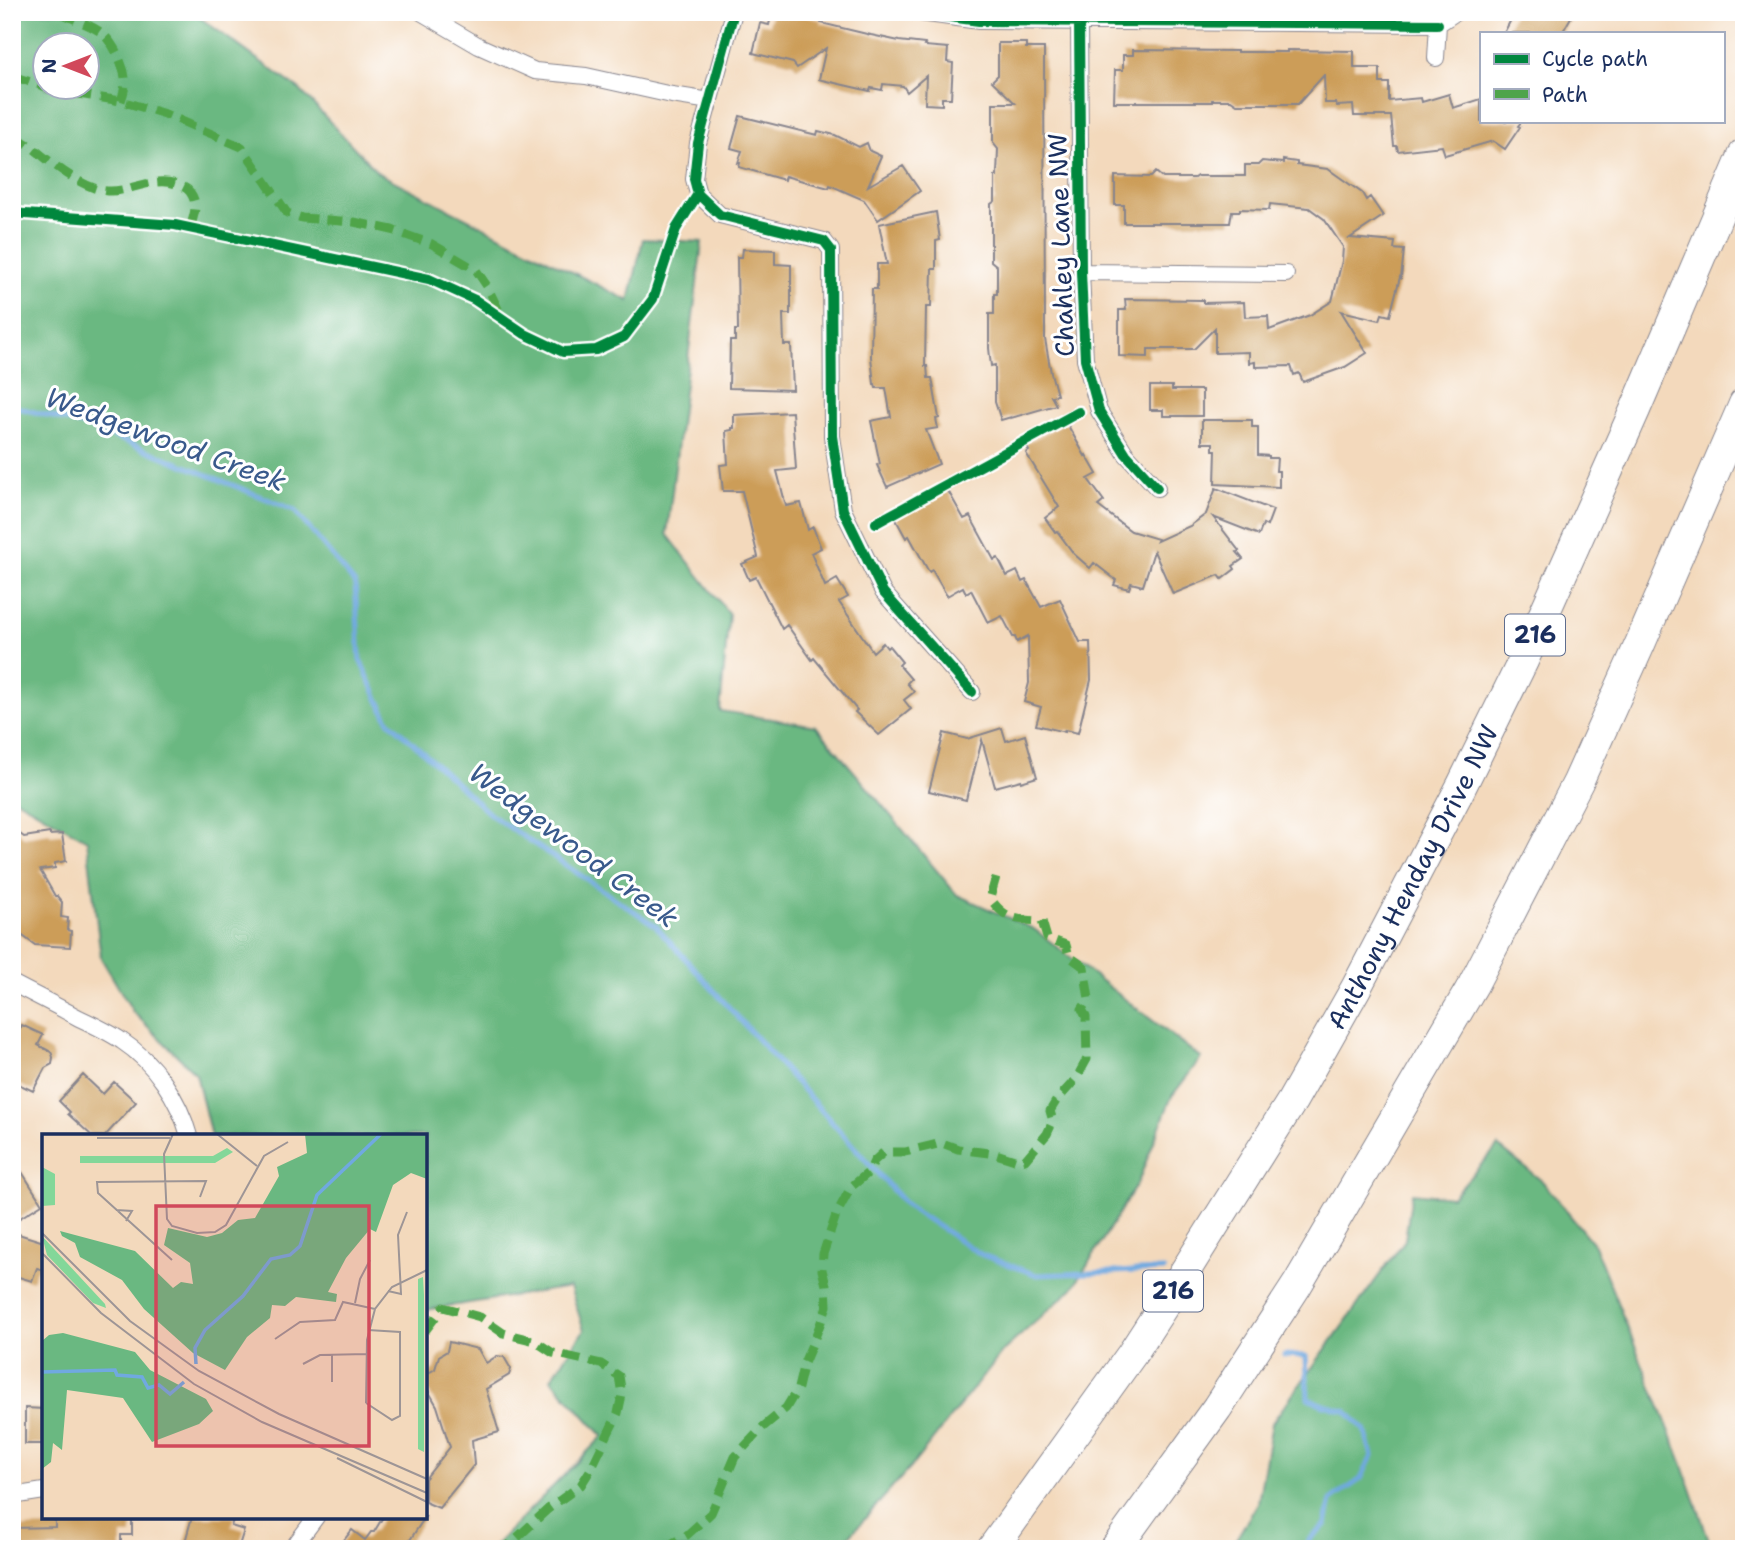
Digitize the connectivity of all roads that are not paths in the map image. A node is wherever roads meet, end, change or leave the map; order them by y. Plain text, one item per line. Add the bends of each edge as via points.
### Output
1 (421, 12) edge
2 (734, 12) edge
3 (913, 12) edge
4 (1456, 12) edge
5 (1079, 20) junction
6 (1438, 24) junction
7 (1436, 58) dead end
8 (710, 102) junction
9 (1744, 154) edge
10 (1081, 272) junction
11 (1286, 274) dead end
12 (1744, 404) edge
13 (1744, 426) edge
14 (1157, 488) dead end
15 (1694, 520) junction
16 (972, 692) dead end
17 (12, 984) edge
18 (188, 1134) edge
19 (42, 1491) edge
20 (12, 1496) edge
21 (314, 1519) edge
22 (1123, 1538) edge
23 (292, 1549) edge
24 (992, 1549) edge

1 - 8 street via 479,46 535,71 586,76
2 - 8 street
3 - 5 street via 979,20
4 - 6 street
5 - 6 street
5 - 10 street, Chahley Lane NW
6 - 7 street
8 - 16 street via 698,143 694,180 698,194 720,215 824,241 831,250 832,436 843,510 883,592
9 - 24 highway, Anthony Henday Drive NW / 216 via 1523,661 1368,965 1292,1101 1162,1308
10 - 11 street
10 - 14 street, Chahley Lane NW via 1085,359 1099,411 1126,454
12 - 15 highway
13 - 15 highway
15 - 22 highway via 1578,782 1473,985 1297,1285 1217,1408
17 - 18 street via 111,1034 136,1052 172,1096
19 - 20 street
21 - 23 street

